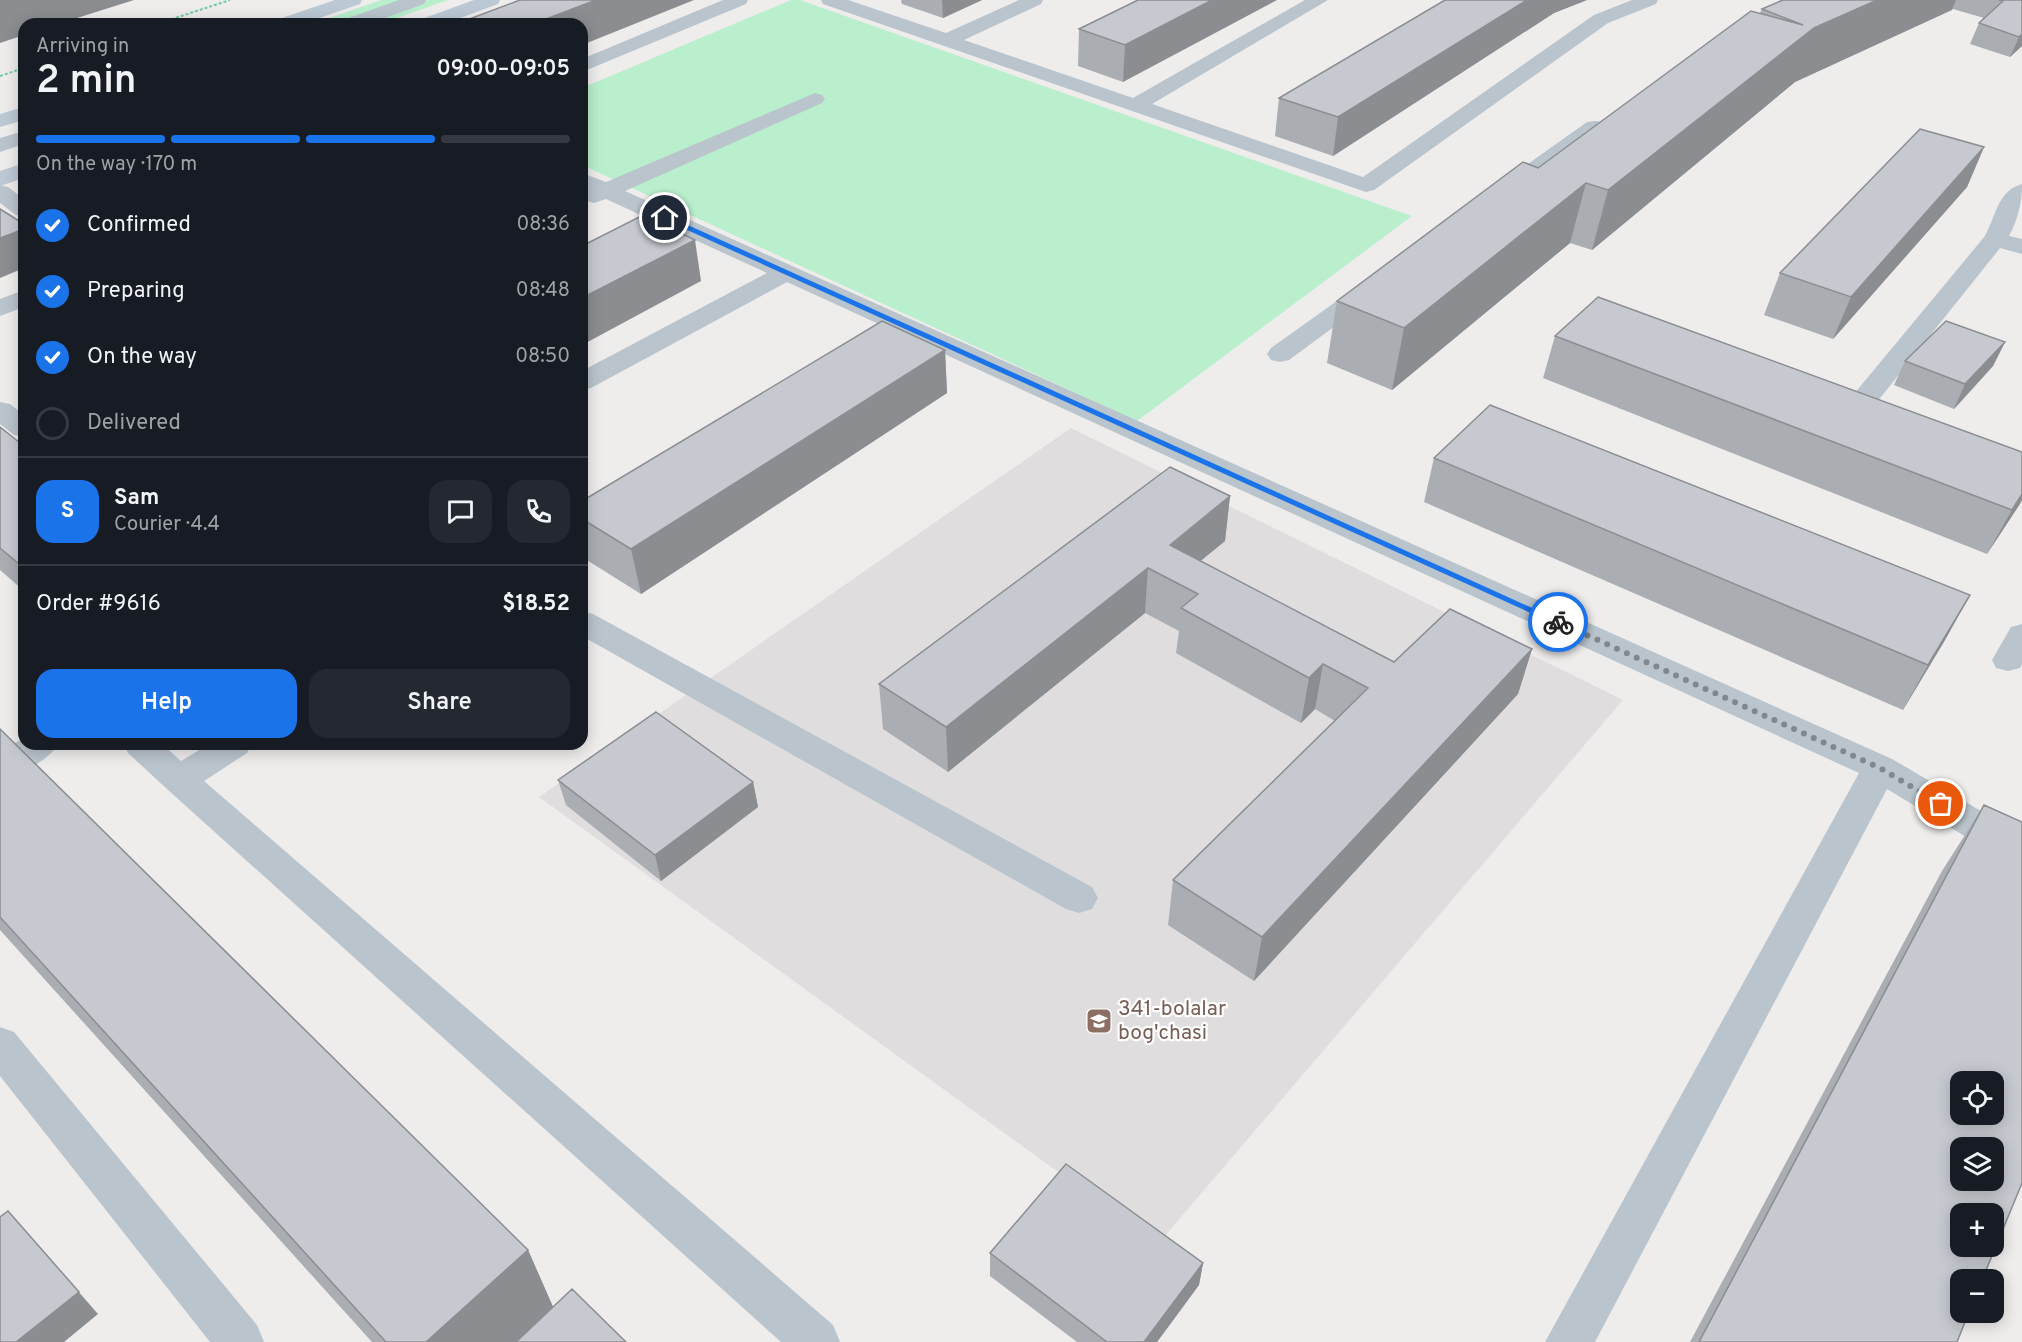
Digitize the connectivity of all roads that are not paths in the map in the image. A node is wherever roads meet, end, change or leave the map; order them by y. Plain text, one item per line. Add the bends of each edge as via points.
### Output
1 (353, 0) edge
2 (417, 0) edge
3 (491, 0) edge
4 (739, 0) edge
5 (830, 0) edge
6 (1035, 0) edge
7 (1319, 0) edge
8 (1649, 0) edge
9 (300, 18) edge
10 (367, 18) edge
11 (442, 18) edge
12 (947, 40) junction
13 (588, 63) edge
14 (814, 99) dead end
15 (1136, 105) junction
16 (18, 114) edge
17 (1608, 118) edge
18 (0, 121) edge
19 (18, 139) edge
20 (0, 145) edge
21 (18, 172) edge
22 (0, 179) edge
23 (590, 191) edge
24 (2022, 191) edge
25 (0, 192) edge
26 (18, 206) edge
27 (1483, 207) edge
28 (1995, 239) junction
29 (2022, 247) edge
30 (786, 273) junction
31 (1391, 273) edge
32 (18, 300) edge
33 (0, 308) edge
34 (904, 326) junction
35 (873, 344) edge
36 (1280, 354) dead end
37 (588, 379) edge
38 (1859, 406) edge
39 (0, 410) edge
40 (18, 424) edge
41 (588, 625) edge
42 (30, 750) edge
43 (146, 750) edge
44 (226, 750) edge
45 (0, 767) edge
46 (1880, 768) junction
47 (179, 780) junction
48 (2022, 853) edge
49 (1079, 898) dead end
50 (0, 1045) edge
51 (240, 1342) edge
52 (816, 1342) edge
53 (1569, 1342) edge

1 - 9 main road
2 - 10 street
3 - 11 main road
4 - 13 street
5 - 12 street
6 - 12 street
7 - 15 street
8 - 15 street via 1601,19 1366,185
12 - 15 street
14 - 23 street
16 - 18 main road
17 - 27 street
19 - 20 street
21 - 22 main road
23 - 30 street
24 - 28 street via 2005,212
25 - 26 street
28 - 29 street
28 - 38 street
30 - 34 street
30 - 37 street
31 - 36 street
32 - 33 street
34 - 35 street
34 - 46 street
39 - 40 street
41 - 49 street
42 - 45 street
43 - 47 street
44 - 47 street
46 - 48 street
46 - 53 street
47 - 52 street
50 - 51 street

